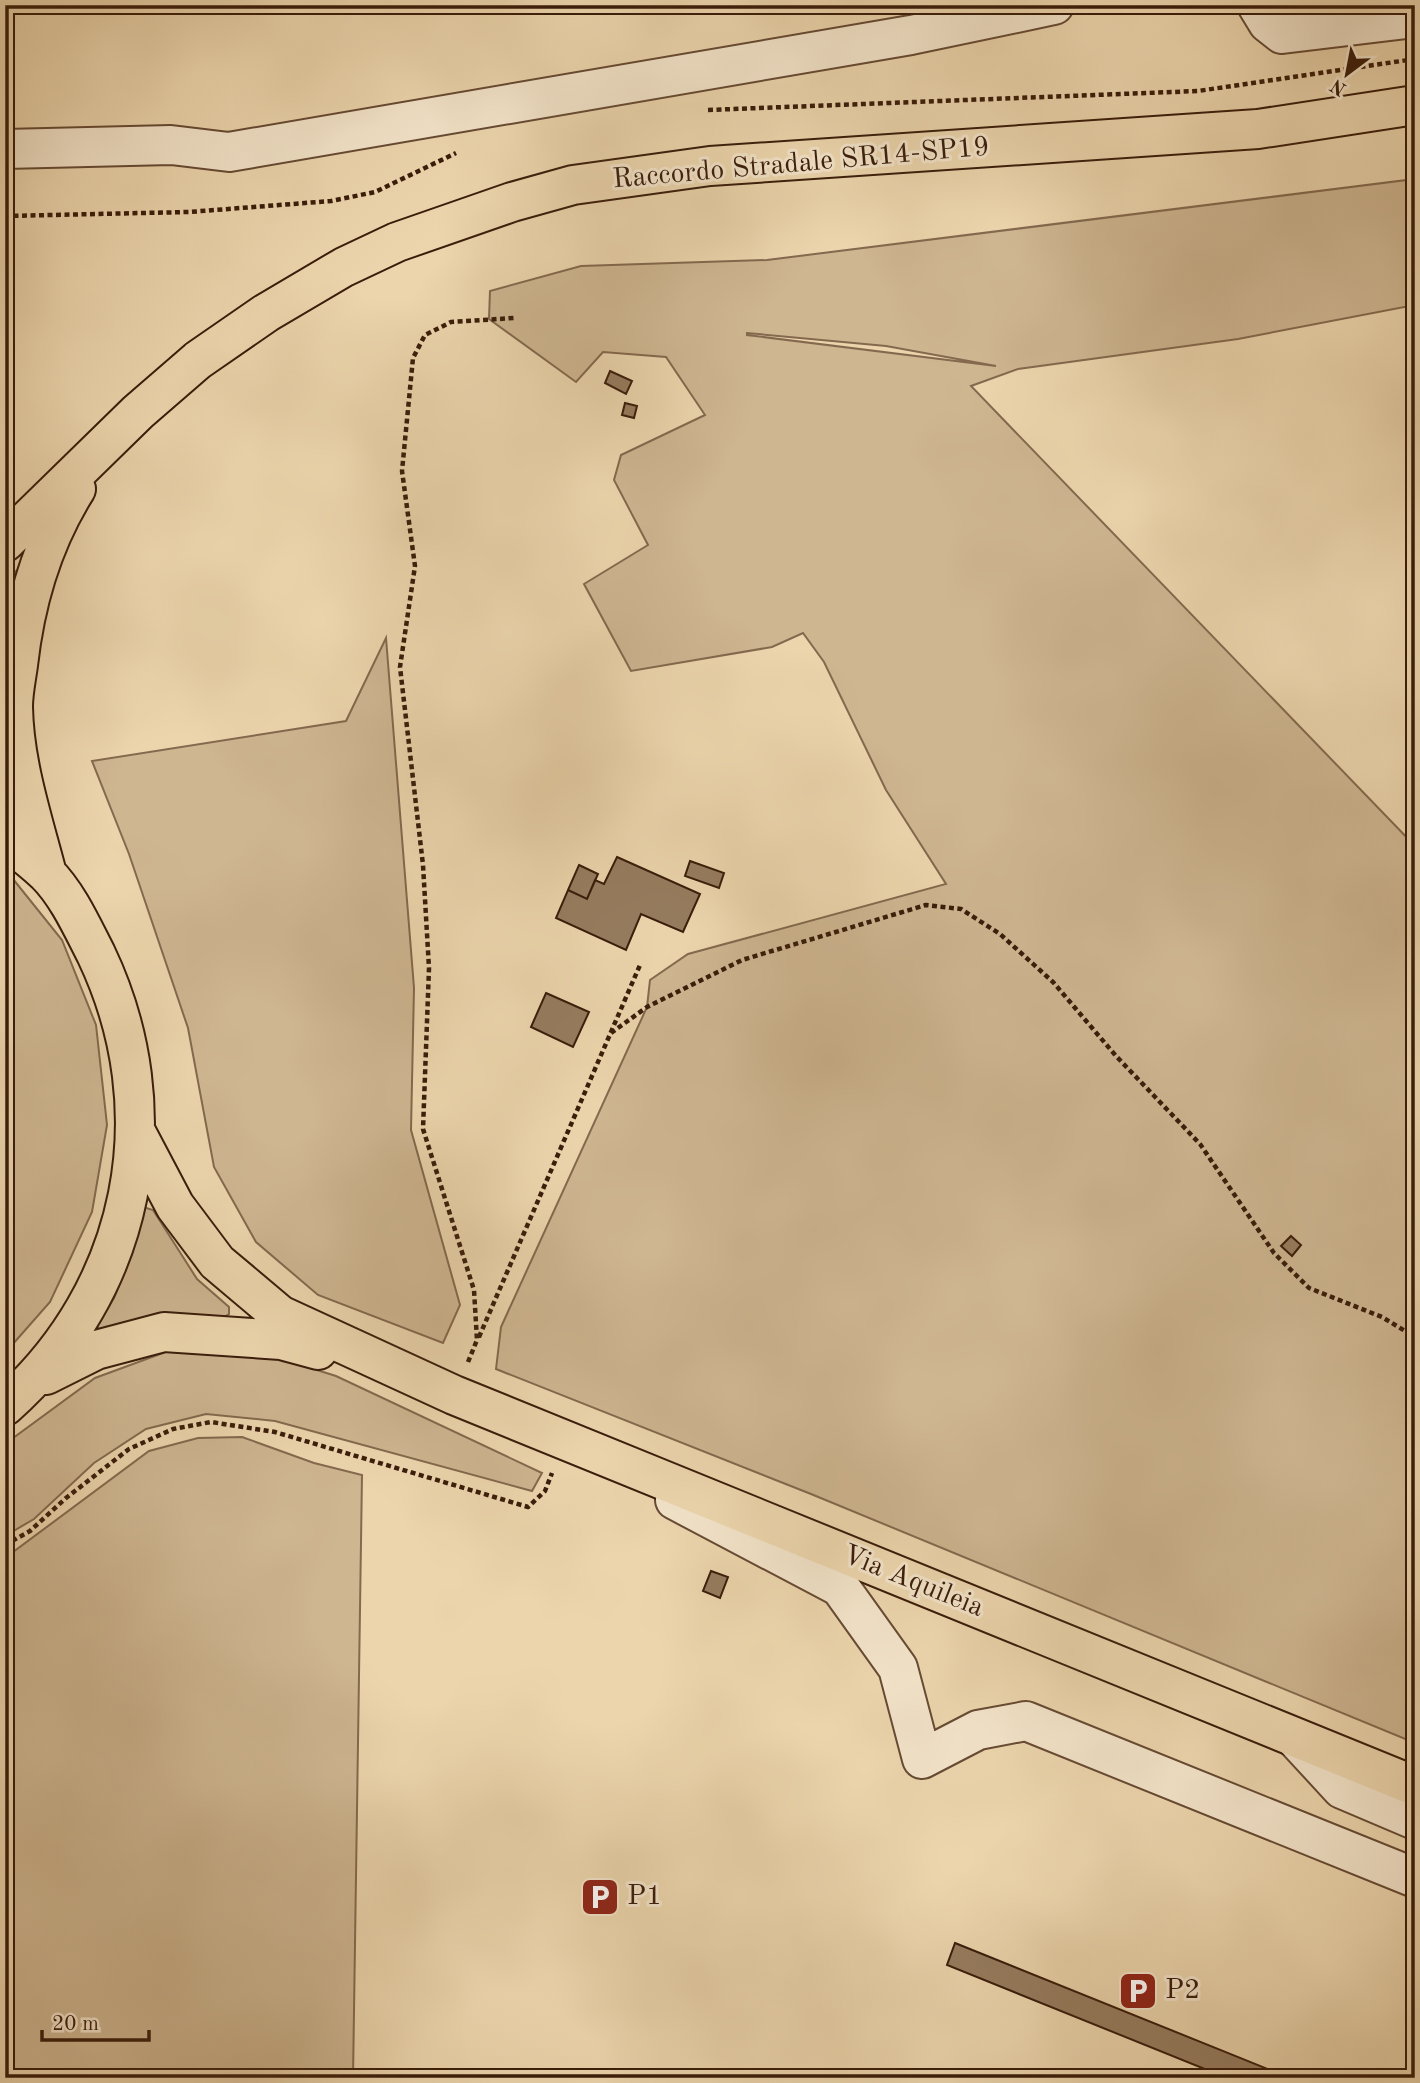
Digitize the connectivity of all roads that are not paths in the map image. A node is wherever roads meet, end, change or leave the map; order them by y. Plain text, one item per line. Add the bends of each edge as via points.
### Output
1 (1054, 5) edge
2 (1257, 5) edge
3 (1415, 18) edge
4 (1415, 106) edge
5 (5, 149) edge
6 (98, 455) junction
7 (5, 542) edge
8 (5, 839) edge
9 (47, 874) junction
10 (136, 1132) junction
11 (411, 1377) junction
12 (19, 1394) edge
13 (566, 1440) junction
14 (1295, 1738) junction
15 (1415, 1787) edge
16 (1415, 1820) edge
17 (1415, 1878) edge

1 - 5 lane via 911,36 229,152 171,145
2 - 3 lane via 1282,34
4 - 6 main road, Raccordo Stradale SR14-SP19 via 1258,129 710,166 573,185 450,222 344,267 198,360 138,412
6 - 7 main road, Raccordo Stradale SR14-SP19
6 - 9 main road, Raccordo Stradale SR14-SP19 via 60,515 33,579 22,627 13,707 25,792
8 - 9 main road
9 - 10 main road via 79,920 115,995 134,1080
10 - 11 main road, Via Aquileia via 175,1206 216,1262 280,1315
10 - 12 main road via 128,1203 99,1286 70,1335
11 - 12 main road, Via Aquileia via 281,1340 164,1332 96,1350
11 - 13 main road, Via Aquileia
13 - 14 main road, Via Aquileia
13 - 17 lane via 841,1587 898,1668 922,1759 978,1730 1026,1721
14 - 15 main road, Via Aquileia
14 - 16 lane via 1342,1789

